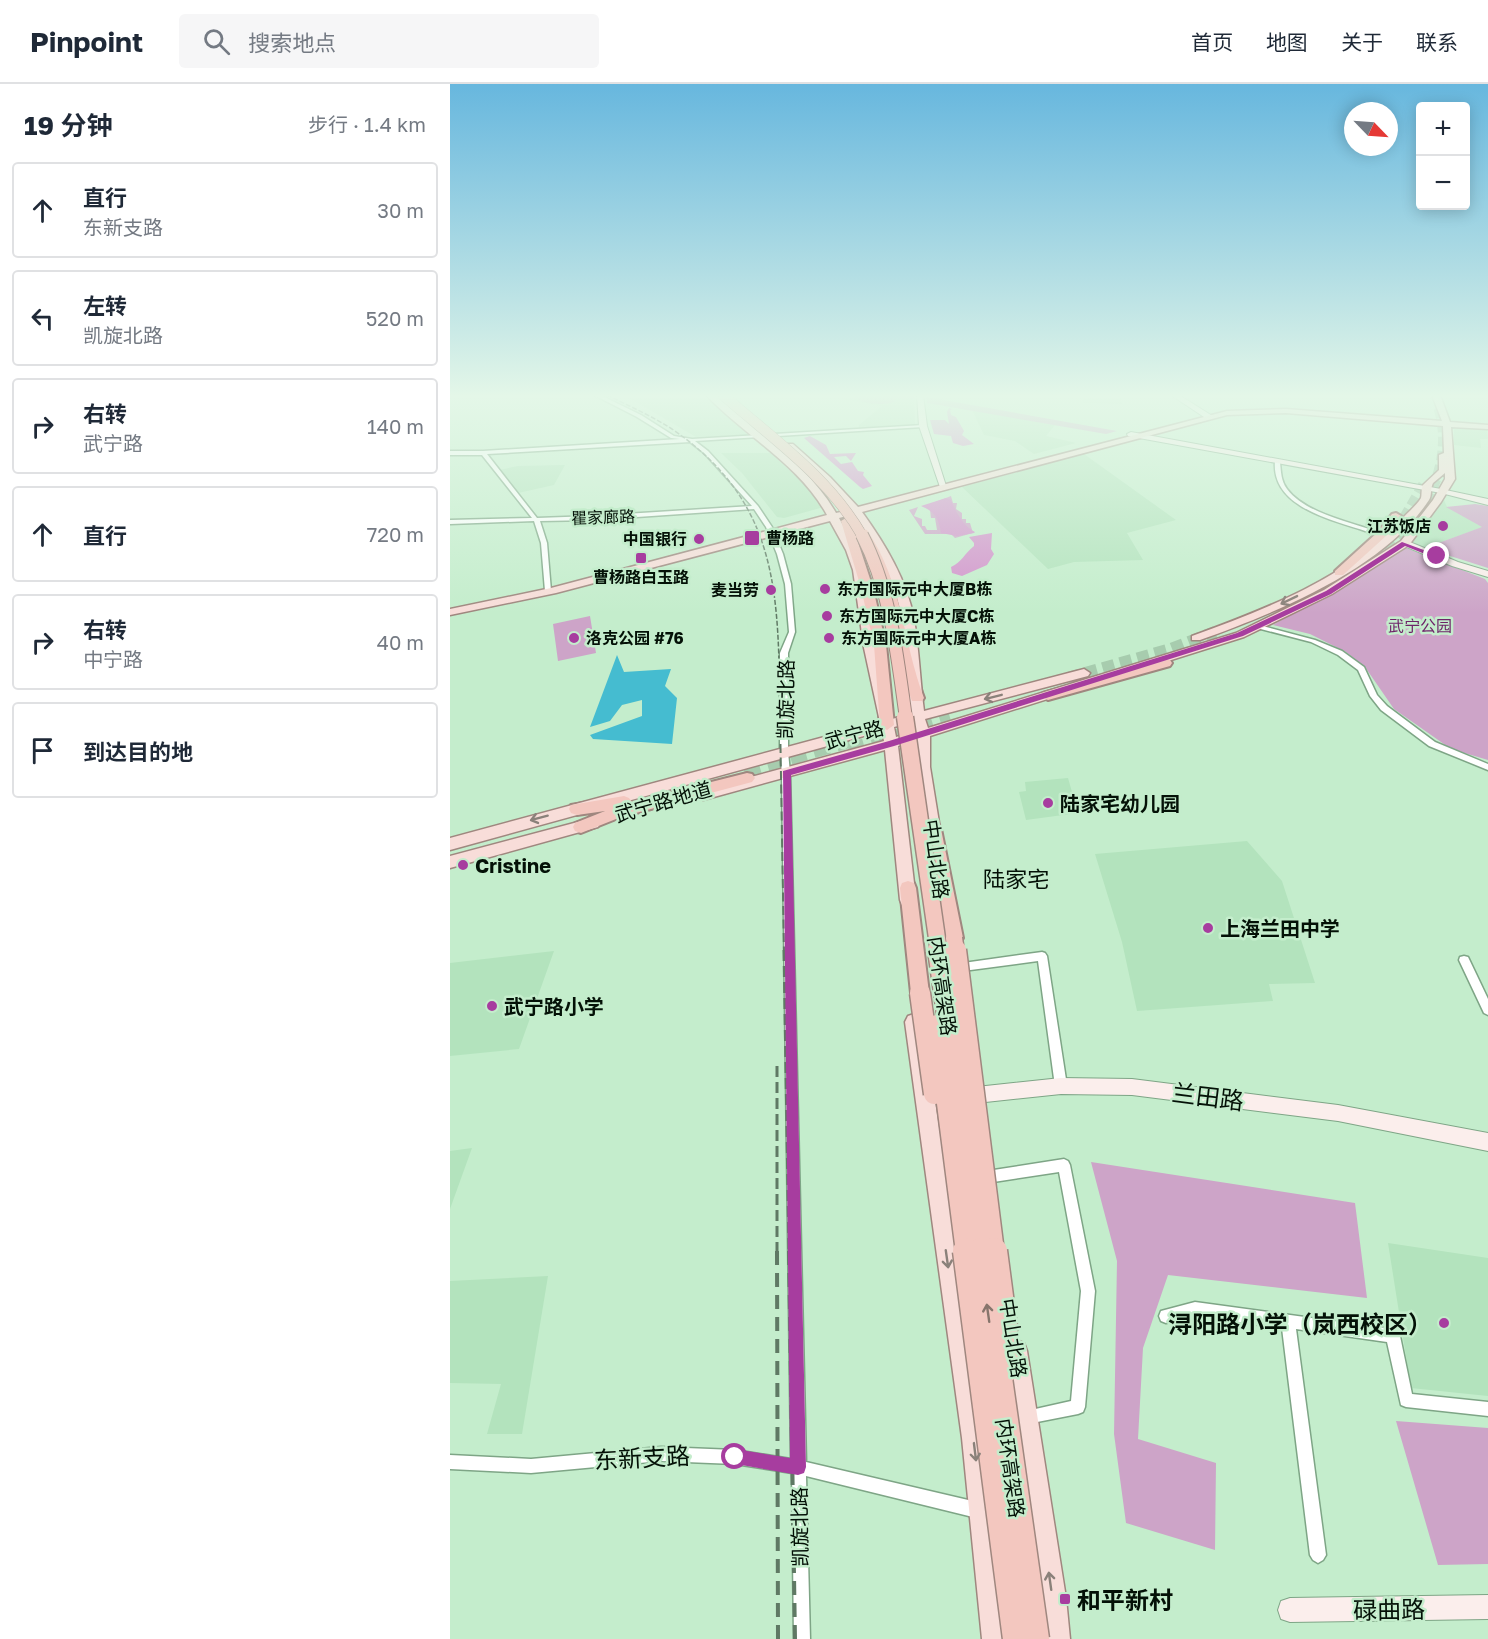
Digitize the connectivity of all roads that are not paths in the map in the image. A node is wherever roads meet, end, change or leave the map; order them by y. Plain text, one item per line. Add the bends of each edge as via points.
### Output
1 (495, 468) edge
2 (720, 468) edge
3 (792, 468) edge
4 (799, 468) edge
5 (807, 468) edge
6 (814, 468) edge
7 (937, 468) edge
8 (1010, 468) edge
9 (1278, 468) edge
10 (1309, 468) edge
11 (1443, 468) edge
12 (1449, 468) edge
13 (943, 485) junction
14 (1425, 488) junction
15 (1441, 491) junction
16 (1488, 494) edge
17 (1488, 502) edge
18 (756, 507) junction
19 (845, 514) junction
20 (1396, 516) tunnel mouth
21 (536, 519) junction
22 (450, 522) edge
23 (770, 530) junction
24 (1370, 531) dead end
25 (1405, 543) junction
26 (1339, 573) junction
27 (1488, 574) edge
28 (548, 588) junction
29 (450, 607) edge
30 (450, 612) edge
31 (1259, 627) junction
32 (1165, 663) dead end
33 (1048, 696) junction
34 (916, 698) junction
35 (918, 717) junction
36 (888, 725) junction
37 (923, 734) junction
38 (891, 744) junction
39 (784, 752) junction
40 (1488, 767) edge
41 (786, 773) junction
42 (577, 809) junction
43 (581, 826) junction
44 (933, 829) junction
45 (450, 847) edge
46 (450, 862) edge
47 (908, 888) junction
48 (1464, 960) dead end
49 (963, 967) dead end
50 (1488, 1010) edge
51 (1061, 1086) junction
52 (974, 1095) junction
53 (925, 1102) junction
54 (1488, 1142) edge
55 (987, 1177) junction
56 (970, 1280) junction
57 (1167, 1316) dead end
58 (1288, 1322) junction
59 (1488, 1409) edge
60 (1027, 1417) junction
61 (450, 1462) edge
62 (798, 1467) junction
63 (1012, 1474) junction
64 (982, 1511) junction
65 (1042, 1525) junction
66 (1318, 1555) dead end
67 (1488, 1607) edge
68 (1290, 1610) dead end
69 (802, 1639) edge
70 (996, 1639) edge
71 (1017, 1639) edge
72 (1036, 1639) edge
73 (1056, 1639) edge

1 - 21 street
2 - 18 street, 凯旋北路
3 - 19 main road, 中山北路
4 - 19 highway, 内环高架路, bridge
5 - 19 highway, 内环高架路, bridge via 841,503
6 - 19 main road, 中山北路
7 - 13 street
8 - 13 main road
9 - 24 street via 1280,483 1289,497
10 - 14 street
11 - 14 main road, 武宁路
12 - 15 main road via 1450,479
13 - 19 main road
14 - 15 street
14 - 26 main road, 武宁路 via 1426,498 1391,535
15 - 16 street
15 - 17 street
15 - 25 main road
18 - 21 street, 瞿家廊路
18 - 23 street, 凯旋北路
19 - 23 main road
19 - 34 highway, bridge via 877,553 893,590
19 - 34 main road, 中山北路 via 886,558 902,597 914,658
19 - 36 main road, 中山北路
19 - 36 highway via 880,645
19 - 56 highway, 内环高架路, bridge via 870,574 887,650
63 -> 19 highway, 内环高架路, bridge via 894,639 877,566
20 - 26 highway
21 - 22 street, 瞿家廊路
21 - 28 street via 544,543
23 - 28 main road
23 - 39 street, 凯旋北路 via 788,584 792,632 784,653
25 - 27 street
25 - 31 main road, 武宁路 via 1328,592
26 -> 35 main road, 武宁路 via 1260,613 1175,646
28 - 29 main road
28 - 30 main road
31 - 33 main road, 武宁路
31 - 40 street via 1313,641 1340,653 1360,669 1384,708 1432,744
32 - 33 highway
33 - 37 main road, 武宁路
34 - 35 main road, 中山北路
35 - 36 main road, 武宁路
35 - 37 main road, 中山北路
36 - 38 main road, 中山北路
36 - 39 main road, 武宁路
37 - 38 main road, 武宁路
37 - 44 main road, 中山北路 via 923,767
38 - 41 main road, 武宁路
38 - 47 main road, 中山北路
39 - 41 street, 凯旋北路
39 - 42 main road, 武宁路
41 - 43 main road, 武宁路
41 - 62 street, 凯旋北路
42 - 43 highway, 武宁路地道 via 616,804 745,774
42 -> 45 main road, 武宁路
43 - 46 main road, 武宁路
44 - 52 main road, 中山北路
44 - 63 highway, bridge via 954,938 1004,1327
47 - 53 main road, 中山北路 via 913,1014
47 - 56 highway, bridge via 946,1177
48 - 50 street
49 - 51 street via 1046,955
51 - 52 street, 兰田路
51 - 54 street, 兰田路 via 1158,1089 1327,1111
52 - 53 street, 兰田路
52 - 55 main road, 中山北路
53 -> 64 main road, 中山北路
55 - 60 main road, 中山北路
55 - 60 street via 1064,1165 1086,1270 1087,1311 1078,1407
56 - 71 highway, 内环高架路, bridge
57 - 58 street via 1195,1309
58 - 59 street via 1394,1336 1406,1400
58 - 66 street
60 - 65 main road, 中山北路
61 - 62 street, 东新支路 via 531,1466 681,1454
62 - 64 street, 东新支路
62 - 69 street, 凯旋北路
63 - 72 highway, 内环高架路, bridge
64 - 65 street, 东新支路
64 - 70 main road, 中山北路
73 -> 65 main road, 中山北路
67 - 68 street, 碌曲路

